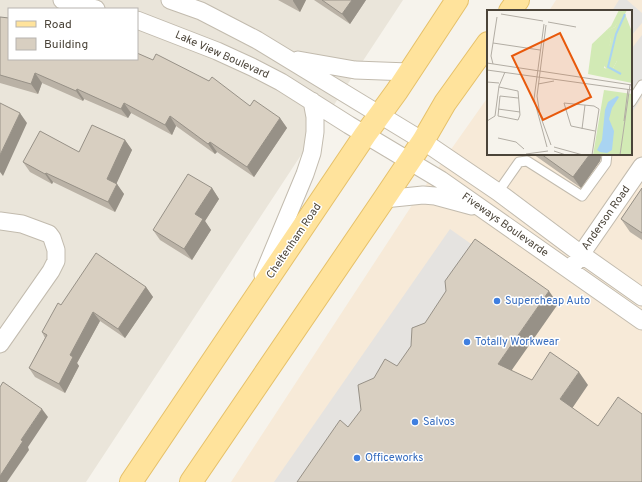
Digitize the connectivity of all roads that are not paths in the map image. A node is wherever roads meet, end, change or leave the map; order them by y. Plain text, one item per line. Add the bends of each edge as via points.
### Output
1 (62, 0) edge
2 (170, 0) edge
3 (457, 0) edge
4 (518, 0) edge
5 (92, 8) edge
6 (511, 10) edge
7 (138, 20) edge
8 (487, 44) edge
9 (288, 59) junction
10 (409, 72) junction
11 (276, 79) junction
12 (642, 85) edge
13 (632, 100) edge
14 (312, 102) junction
15 (380, 114) junction
16 (365, 135) junction
17 (423, 141) junction
18 (607, 155) edge
19 (410, 160) junction
20 (642, 166) edge
21 (498, 192) junction
22 (384, 199) junction
23 (481, 208) junction
24 (0, 221) edge
25 (581, 254) junction
26 (569, 270) junction
27 (642, 297) edge
28 (251, 304) junction
29 (642, 321) edge
30 (0, 344) edge
31 (131, 482) edge
32 (191, 482) edge

1 - 5 street
2 - 9 street via 238,29
3 - 10 main road, Cheltenham Road
4 - 6 main road
7 - 11 street, Lake View Boulevard
8 - 17 main road via 445,103
9 - 10 street via 355,70
9 - 11 street
9 - 15 street
10 - 15 main road, Cheltenham Road
11 - 14 street, Lake View Boulevard
12 - 13 lane
14 - 16 street, Lake View Boulevard
14 - 28 street via 315,132 312,153
15 - 16 main road, Cheltenham Road
15 - 17 street, Fiveways Boulevarde
16 - 19 street, Fiveways Boulevarde
16 - 28 main road, Cheltenham Road
17 - 19 main road
17 - 21 street, Fiveways Boulevarde
18 - 21 lane via 606,163 582,196 527,161 519,162
19 - 22 main road
19 - 23 street, Fiveways Boulevarde
20 - 25 street, Anderson Road
21 - 25 street, Fiveways Boulevarde
22 - 23 street via 435,196
22 - 32 main road
23 - 26 street, Fiveways Boulevarde
24 - 30 street via 22,224 49,234 56,250 56,261
25 - 26 street, Anderson Road
25 - 27 street, Fiveways Boulevarde
26 - 29 street, Fiveways Boulevarde
28 - 31 main road, Cheltenham Road

